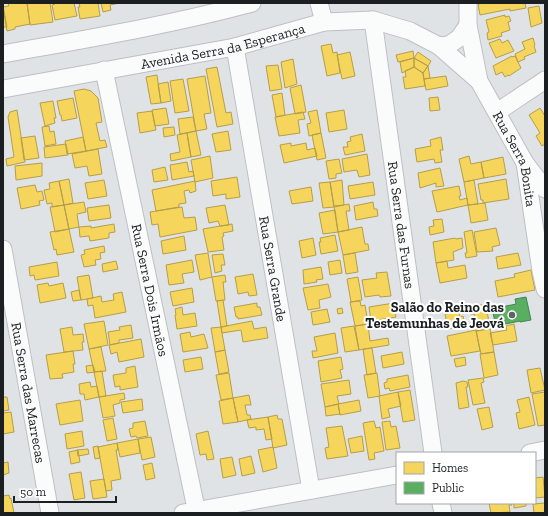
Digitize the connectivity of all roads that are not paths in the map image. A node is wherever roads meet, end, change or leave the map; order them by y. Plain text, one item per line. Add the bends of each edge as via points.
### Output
1 (252, 3) edge
2 (319, 3) edge
3 (468, 3) edge
4 (373, 20) junction
5 (324, 22) junction
6 (468, 25) junction
7 (439, 46) junction
8 (235, 47) junction
9 (3, 54) edge
10 (104, 70) junction
11 (545, 80) edge
12 (479, 81) junction
13 (3, 89) edge
14 (497, 112) junction
15 (525, 163) junction
16 (545, 189) edge
17 (3, 249) edge
18 (545, 289) edge
19 (545, 450) edge
20 (433, 452) edge
21 (535, 452) edge
22 (396, 475) edge
23 (311, 490) junction
24 (192, 512) edge
25 (50, 513) edge

1 - 9 street via 175,22
2 - 5 street
3 - 6 street
4 - 5 street, Avenida Serra da Esperança
4 - 7 street, Avenida Serra da Esperança via 410,30
4 - 20 street, Rua Serra das Furnas
5 - 8 street, Avenida Serra da Esperança
6 - 7 street via 459,38 448,45
6 - 12 street
7 - 12 street, Avenida Serra da Esperança
8 - 10 street, Avenida Serra da Esperança
8 - 23 street, Rua Serra Grande
10 - 13 street, Avenida Serra da Esperança
10 - 24 street, Rua Serra Dois Irmãos
11 - 14 street
12 - 14 street, Rua Serra Bonita
14 - 15 street, Rua Serra Bonita
15 - 16 street
15 - 18 street, Rua Serra Bonita via 540,271
17 - 25 street, Rua Serra das Marrecas
19 - 21 street
22 - 23 street
23 - 24 street

